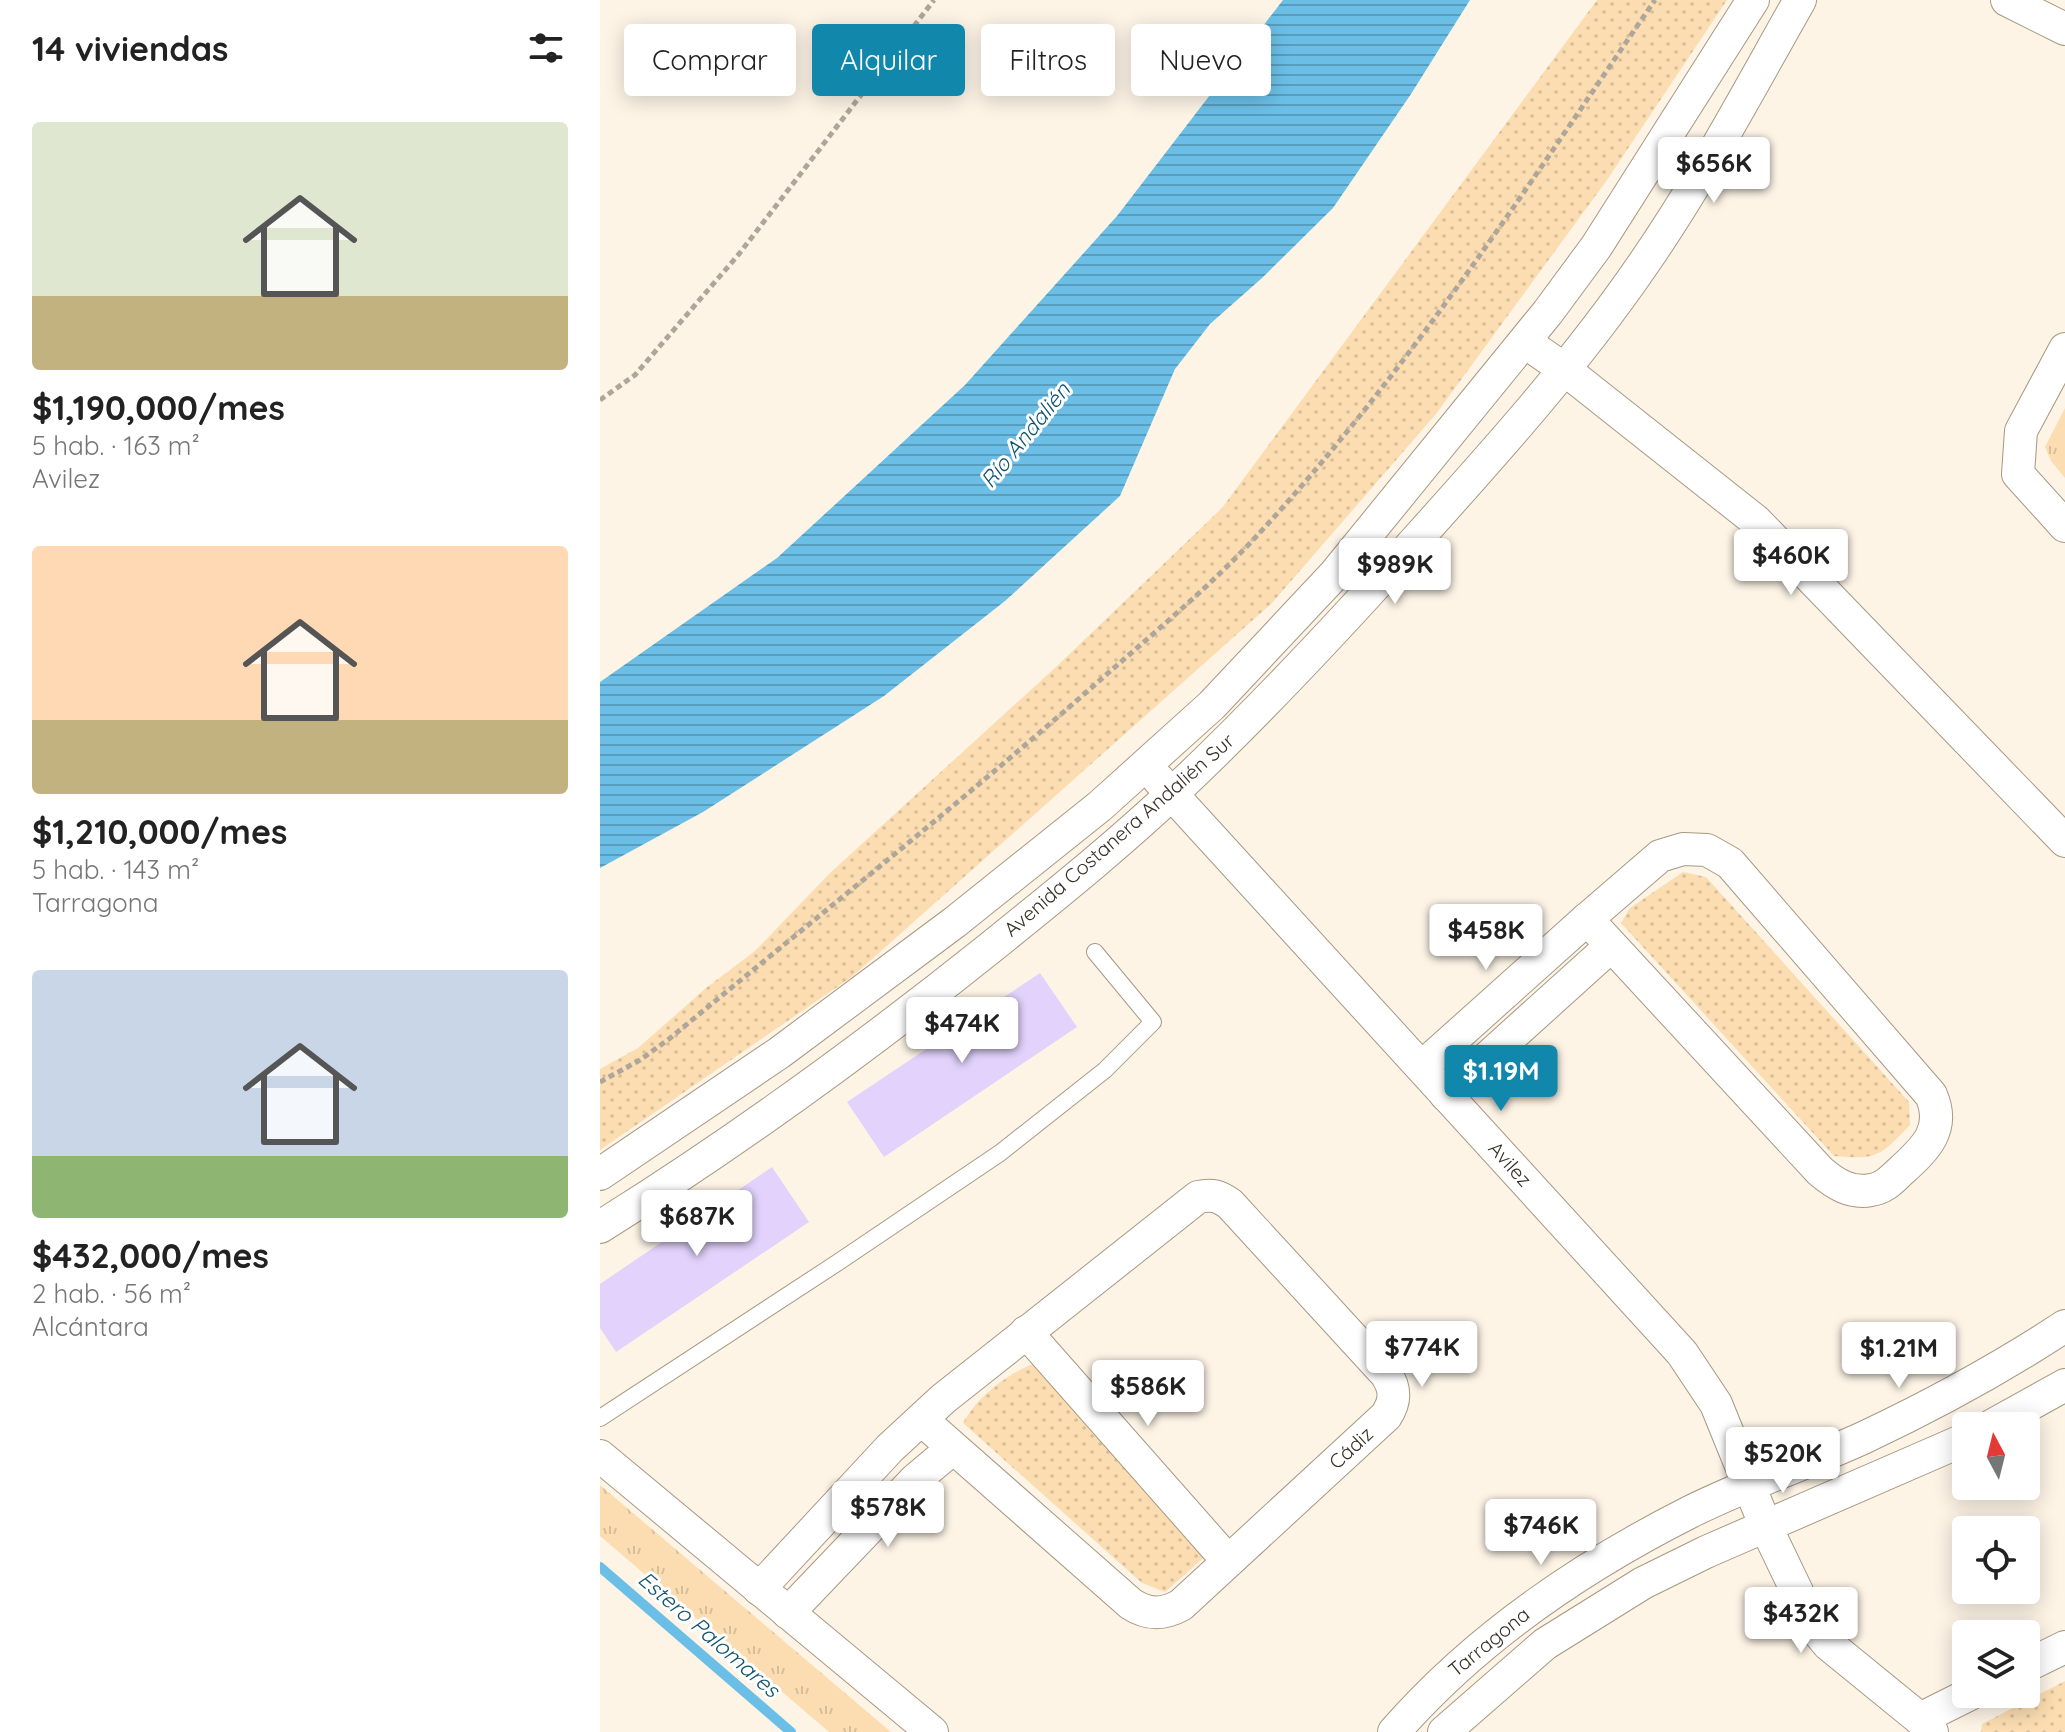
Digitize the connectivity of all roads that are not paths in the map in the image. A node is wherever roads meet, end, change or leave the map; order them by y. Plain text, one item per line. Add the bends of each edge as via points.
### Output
1 (1753, 0) edge
2 (1800, 0) edge
3 (2007, 0) edge
4 (2065, 29) edge
5 (1525, 342) junction
6 (2065, 349) edge
7 (1564, 369) junction
8 (2065, 526) edge
9 (1147, 766) junction
10 (1173, 794) junction
11 (2065, 841) edge
12 (1587, 919) junction
13 (1611, 946) junction
14 (1095, 952) dead end
15 (1422, 1067) junction
16 (1446, 1095) junction
17 (600, 1174) edge
18 (600, 1227) edge
19 (2065, 1326) edge
20 (1026, 1332) junction
21 (2065, 1385) edge
22 (2016, 1412) edge
23 (600, 1418) edge
24 (922, 1420) junction
25 (1952, 1445) edge
26 (953, 1448) junction
27 (600, 1456) edge
28 (1749, 1485) junction
29 (1766, 1527) junction
30 (1228, 1561) junction
31 (759, 1589) junction
32 (788, 1613) junction
33 (2065, 1647) edge
34 (2040, 1659) edge
35 (1952, 1707) edge
36 (1926, 1725) edge
37 (932, 1732) edge
38 (1394, 1732) edge
39 (1444, 1732) edge

1 - 5 street, Avenida Costanera Andalién Sur via 1596,247
2 - 7 street, Avenida Costanera Andalién Sur via 1644,263
3 - 4 street
5 - 7 street
5 - 9 street, Avenida Costanera Andalién Sur via 1314,598
6 - 8 street via 2021,431 2018,474
7 - 10 street, Avenida Costanera Andalién Sur via 1344,621
7 - 11 street via 1756,521
9 - 10 street, Avilez
9 - 17 street, Avenida Costanera Andalién Sur via 867,988
10 - 15 street, Avilez
10 - 18 street, Avenida Costanera Andalién Sur via 911,1010 741,1135
12 - 13 street
12 - 13 street via 1660,856 1683,849 1719,855 1925,1086 1938,1117 1930,1142 1883,1187 1854,1191 1840,1186 1820,1171
12 - 15 street
13 - 16 street
14 - 23 lane via 1153,1022 1105,1070 1000,1153
15 - 16 street, Avilez
16 - 28 street, Avilez via 1682,1353 1716,1404
19 - 28 street, Tarragona via 1918,1411
20 - 24 street, Cádiz
20 - 30 street
20 - 30 street, Cádiz via 1198,1197 1209,1195 1230,1204 1386,1374 1395,1395 1386,1416
21 - 22 street
24 - 26 street, Cádiz
24 - 31 street, Cádiz
25 - 29 street, Tarragona
26 - 30 street, Cádiz via 1139,1609 1170,1611
26 - 32 street via 915,1480
27 - 31 street
28 - 29 street, Avilez
28 - 38 street, Tarragona via 1636,1541 1530,1608 1454,1669
29 - 36 street, Avilez via 1814,1627
29 - 39 street, Tarragona via 1674,1567 1599,1609 1545,1644
31 - 32 street
32 - 37 street
33 - 34 street
35 - 36 street

